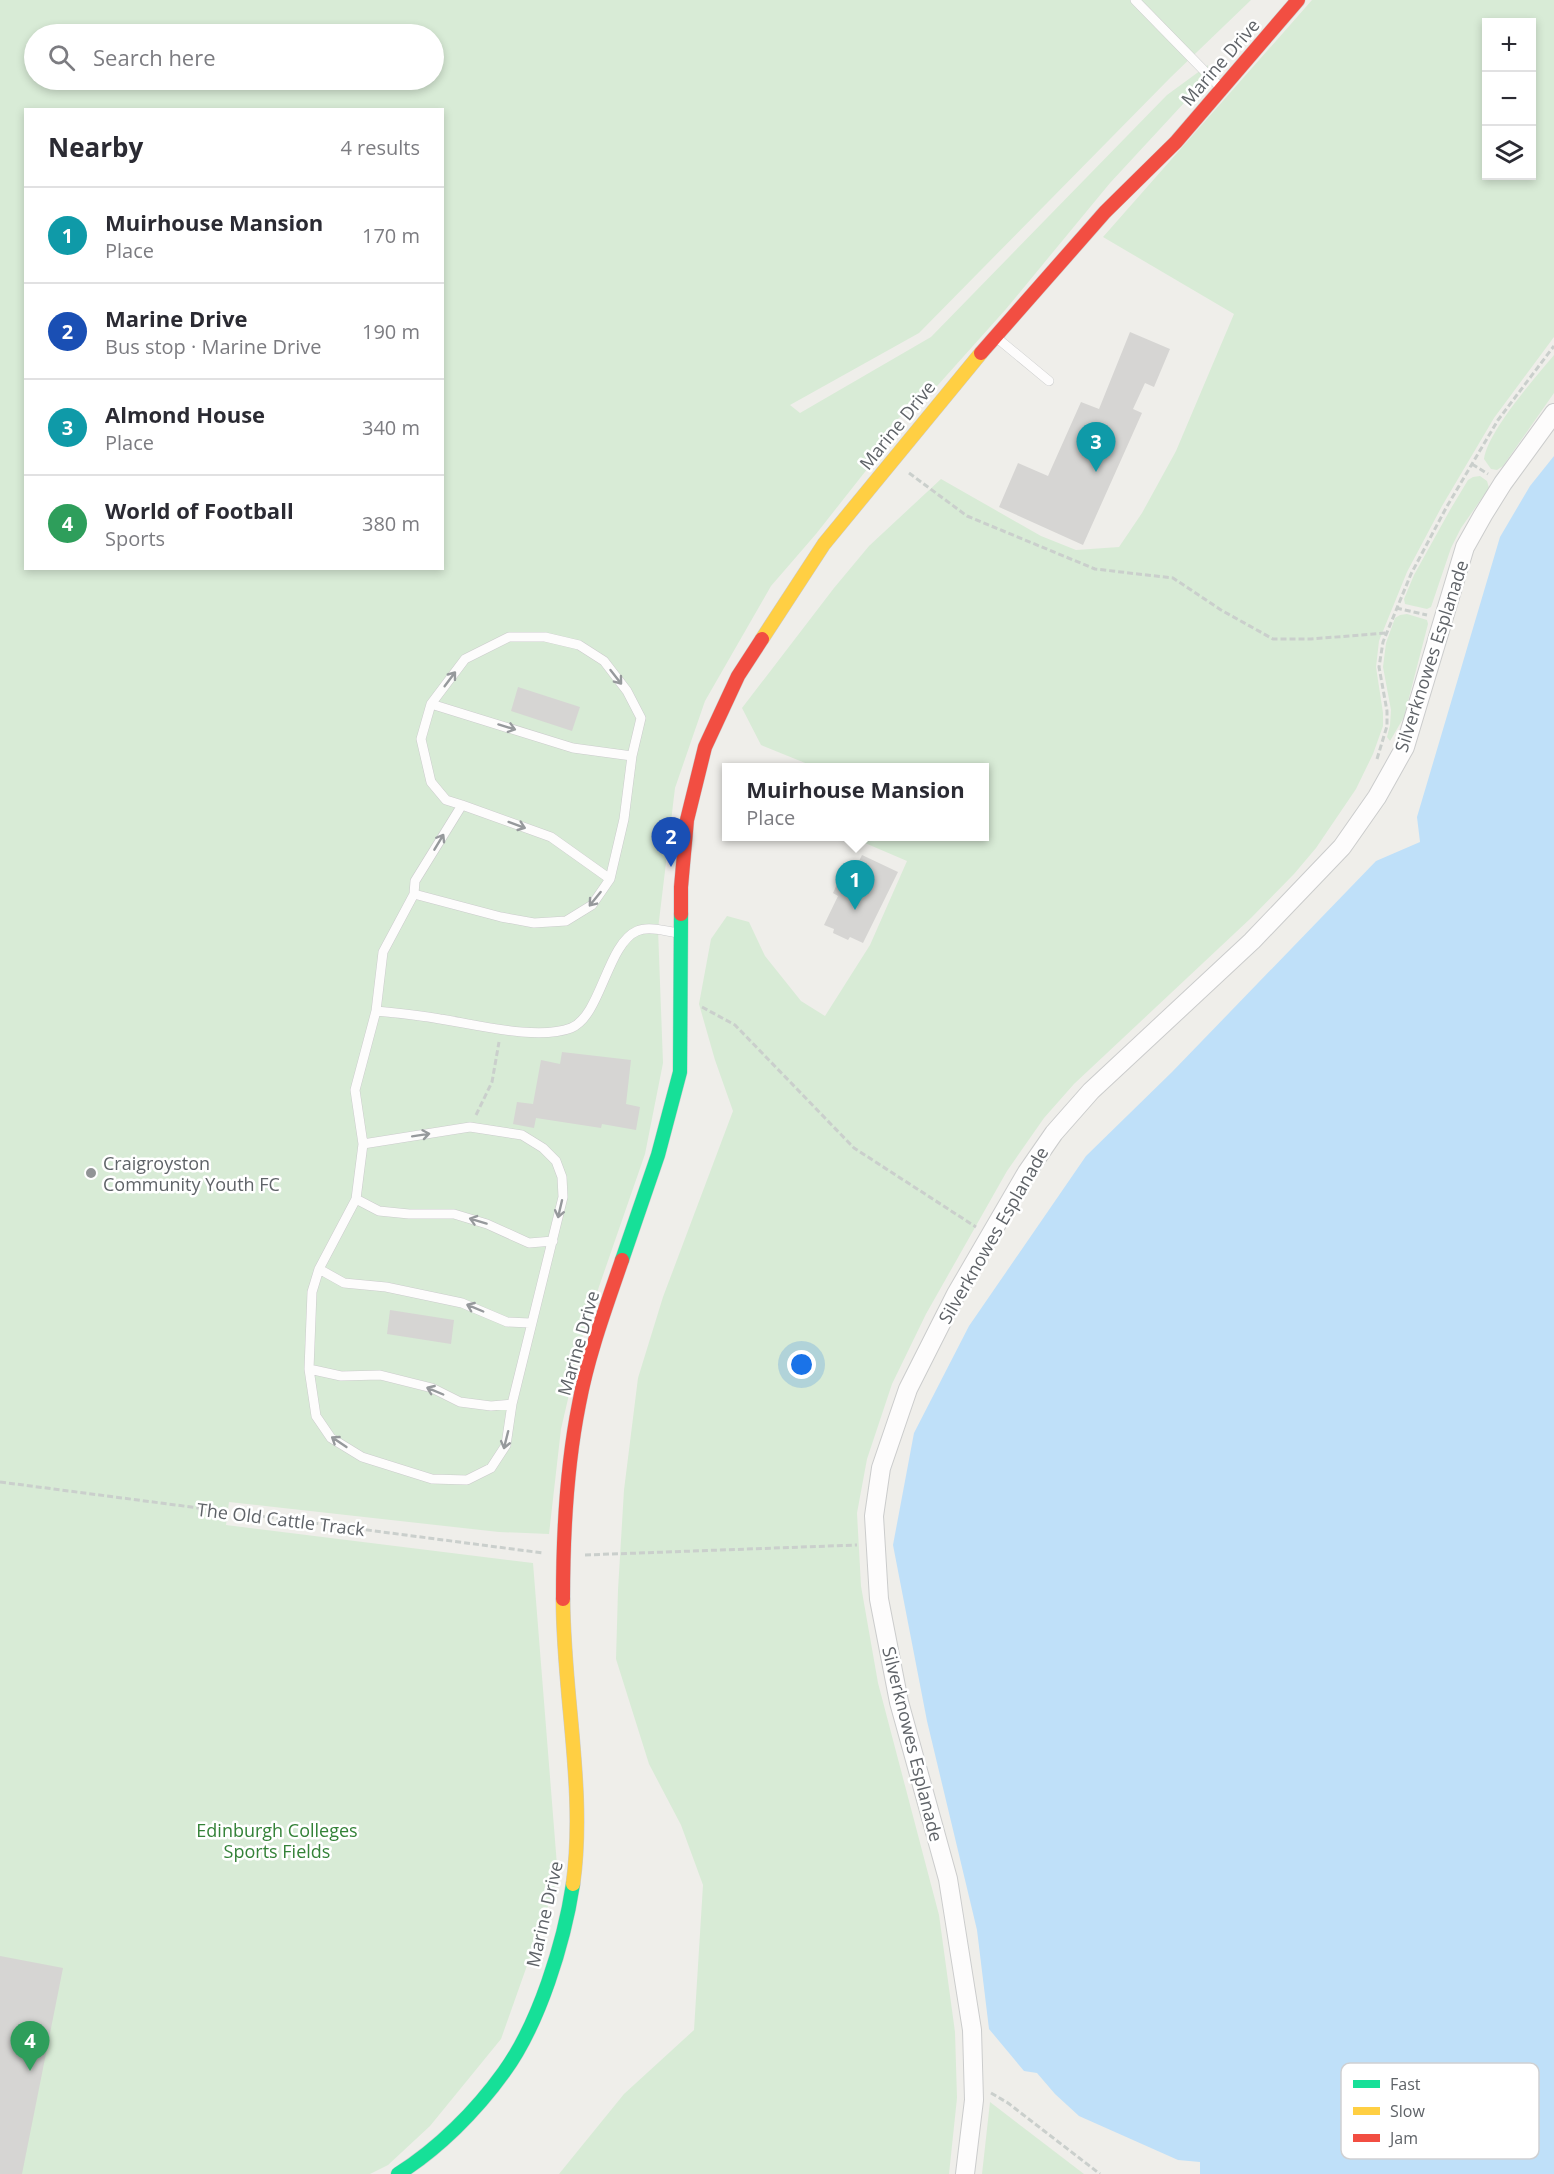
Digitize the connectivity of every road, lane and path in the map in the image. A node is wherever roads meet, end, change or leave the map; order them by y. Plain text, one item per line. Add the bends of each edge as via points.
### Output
1 (1135, 0) edge
2 (1299, 0) edge
3 (1221, 88) junction
4 (995, 336) junction
5 (1554, 346) edge
6 (1049, 381) dead end
7 (1554, 413) edge
8 (892, 460) junction
9 (1396, 608) junction
10 (1443, 618) junction
11 (1386, 633) junction
12 (431, 704) junction
13 (632, 756) junction
14 (1377, 765) dead end
15 (462, 805) junction
16 (609, 879) junction
17 (414, 894) junction
18 (680, 933) junction
19 (681, 995) junction
20 (376, 1011) junction
21 (501, 1030) junction
22 (470, 1127) junction
23 (363, 1144) junction
24 (356, 1199) junction
25 (990, 1235) junction
26 (553, 1241) junction
27 (319, 1269) junction
28 (530, 1323) junction
29 (309, 1369) junction
30 (512, 1404) junction
31 (0, 1482) edge
32 (876, 1545) junction
33 (563, 1556) junction
34 (975, 2083) junction
35 (398, 2174) edge
36 (965, 2174) edge
37 (1100, 2174) edge

1 - 3 lane
2 - 3 street, Marine Drive
3 - 4 street, Marine Drive via 1176,142 1106,212
4 - 6 lane
4 - 8 street, Marine Drive
5 - 9 path via 1498,420 1446,508
7 - 10 street, Silverknowes Esplanade via 1474,531
8 - 11 path via 967,516 1095,569 1173,578 1273,639
8 - 18 street, Marine Drive via 824,544 750,657 705,747 687,820
9 - 10 path
9 - 11 path
10 - 25 street, Silverknowes Esplanade via 1405,747 1342,847 1252,941 1091,1091 1054,1133
11 - 14 path via 1379,667 1387,726
12 -> 13 lane via 573,748
12 -> 13 lane via 465,659 509,637 545,636 579,645 603,661 627,691 641,718
12 - 15 lane via 421,739 431,782 446,800
13 - 16 lane via 624,819
15 -> 16 lane via 551,837
17 -> 15 lane via 415,881
16 -> 17 lane via 592,905 566,921 534,923
17 - 20 lane via 382,952
18 - 19 street, Marine Drive
18 - 21 lane via 637,931 622,944 586,1014 574,1026 557,1032
19 - 25 path via 735,1025 854,1148
19 - 33 street, Marine Drive via 680,1072 658,1155 598,1332 579,1403 566,1488
20 - 21 lane
20 - 23 lane via 355,1090
21 - 22 path via 492,1082
23 -> 22 lane
22 -> 26 lane via 522,1135 555,1161 562,1177 563,1197
23 - 24 lane
26 -> 24 lane via 530,1243 454,1214 379,1211
24 - 27 lane
25 - 32 street, Silverknowes Esplanade via 908,1389 881,1468 874,1516
26 - 28 lane
28 -> 27 lane via 507,1322 462,1303 386,1287 344,1283
27 - 29 lane via 312,1292
28 - 30 lane
30 -> 29 lane via 460,1402 432,1388 380,1375 341,1376
30 -> 29 lane via 506,1445 491,1468 467,1480 432,1479 362,1457 331,1438 316,1416
31 - 33 path, The Old Cattle Track
32 - 33 path, The Old Cattle Track
32 - 34 street, Silverknowes Esplanade via 879,1599 899,1702 948,1879 972,2030
33 - 35 street, Marine Drive via 577,1853 557,1952 532,2023 504,2072 463,2120
34 - 36 street, Silverknowes Esplanade
34 - 37 path via 1008,2103

